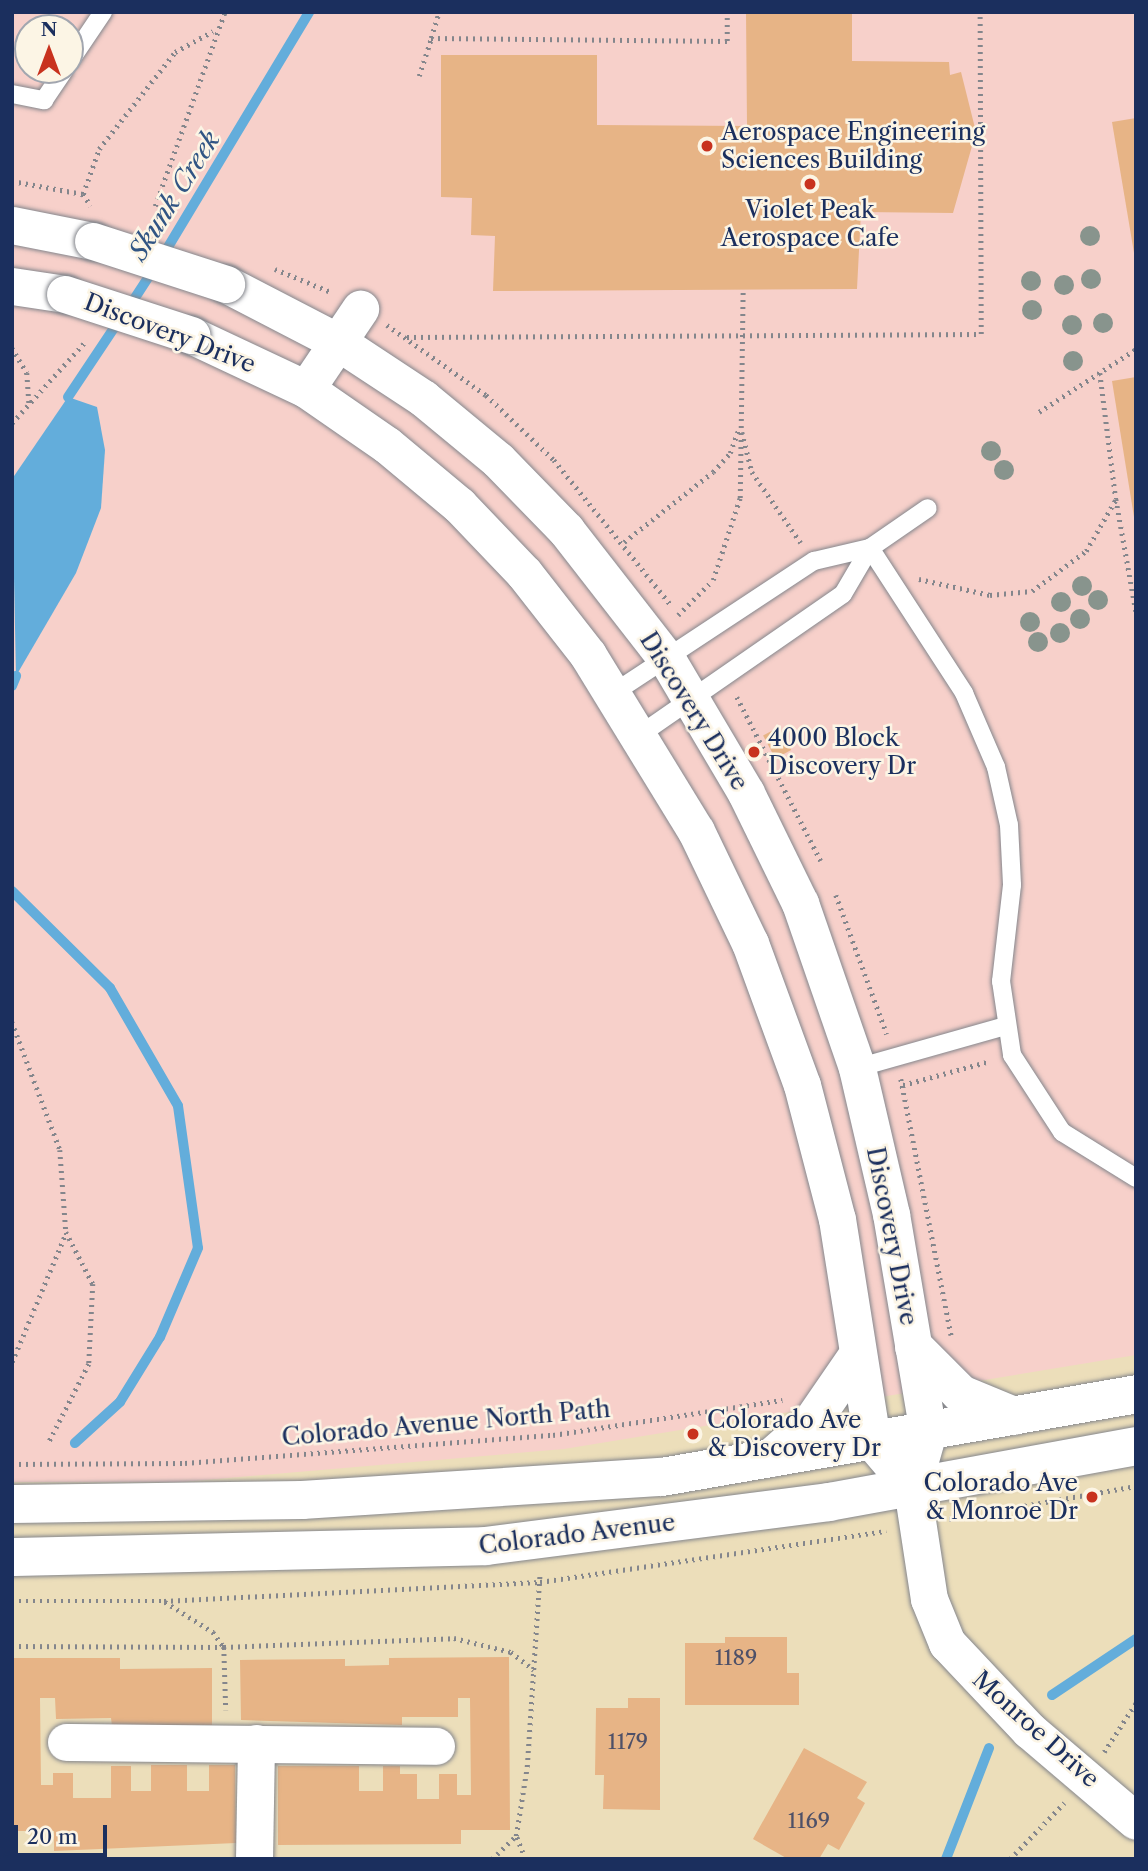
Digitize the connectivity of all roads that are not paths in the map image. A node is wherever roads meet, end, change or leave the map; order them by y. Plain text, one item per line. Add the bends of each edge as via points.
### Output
1 (103, 12) edge
2 (84, 40) edge
3 (55, 84) edge
4 (12, 94) edge
5 (12, 225) edge
6 (12, 286) edge
7 (360, 309) road end
8 (338, 342) junction
9 (306, 390) junction
10 (928, 508) dead end
11 (870, 548) junction
12 (682, 651) junction
13 (612, 694) junction
14 (692, 701) junction
15 (638, 736) junction
16 (1005, 1026) junction
17 (857, 1068) junction
18 (1136, 1178) edge
19 (914, 1347) junction
20 (858, 1355) junction
21 (1136, 1394) edge
22 (1014, 1416) junction
23 (928, 1432) junction
24 (872, 1441) junction
25 (1136, 1446) edge
26 (771, 1458) junction
27 (912, 1488) junction
28 (12, 1504) edge
29 (12, 1557) edge
30 (66, 1742) dead end
31 (241, 1742) junction
32 (436, 1746) dead end
33 (1136, 1821) edge
34 (254, 1859) edge

1 - 2 lane
3 - 4 lane via 44,100
5 - 8 street, Discovery Drive, bridge via 93,241 226,284
6 - 9 street, Discovery Drive, bridge via 65,294 191,335
7 - 8 street
8 - 9 street
8 - 12 street, Discovery Drive via 423,398 498,460
9 - 13 street, Discovery Drive via 459,505 524,573
10 - 11 lane
11 - 12 lane via 814,561
11 - 14 lane via 843,594
11 - 16 lane via 964,693 996,766 1009,825 1012,885 1000,981
12 - 13 lane
12 - 14 street, Discovery Drive
13 - 15 street, Discovery Drive
14 - 15 lane
14 - 17 street, Discovery Drive via 800,903
15 - 20 street, Discovery Drive via 696,831 750,943 802,1085 837,1220
16 - 17 lane
16 - 18 lane via 1012,1055 1062,1132
17 - 19 street, Discovery Drive
19 - 22 main road via 961,1394
19 - 23 street, Discovery Drive
20 - 24 street, Discovery Drive
20 - 26 main road via 836,1392
21 - 22 main road, Colorado Avenue
22 - 23 main road, Colorado Avenue
23 - 24 main road, Colorado Avenue
23 - 27 street, Discovery Drive
24 - 26 main road, Colorado Avenue
24 - 27 street, Monroe Drive
25 - 27 main road, Colorado Avenue
26 - 28 main road, Colorado Avenue via 663,1477 302,1500
27 - 29 main road, Colorado Avenue via 540,1540
27 - 33 street, Monroe Drive via 929,1599 947,1643 1029,1730
30 - 31 street
31 - 32 street
31 - 34 street

